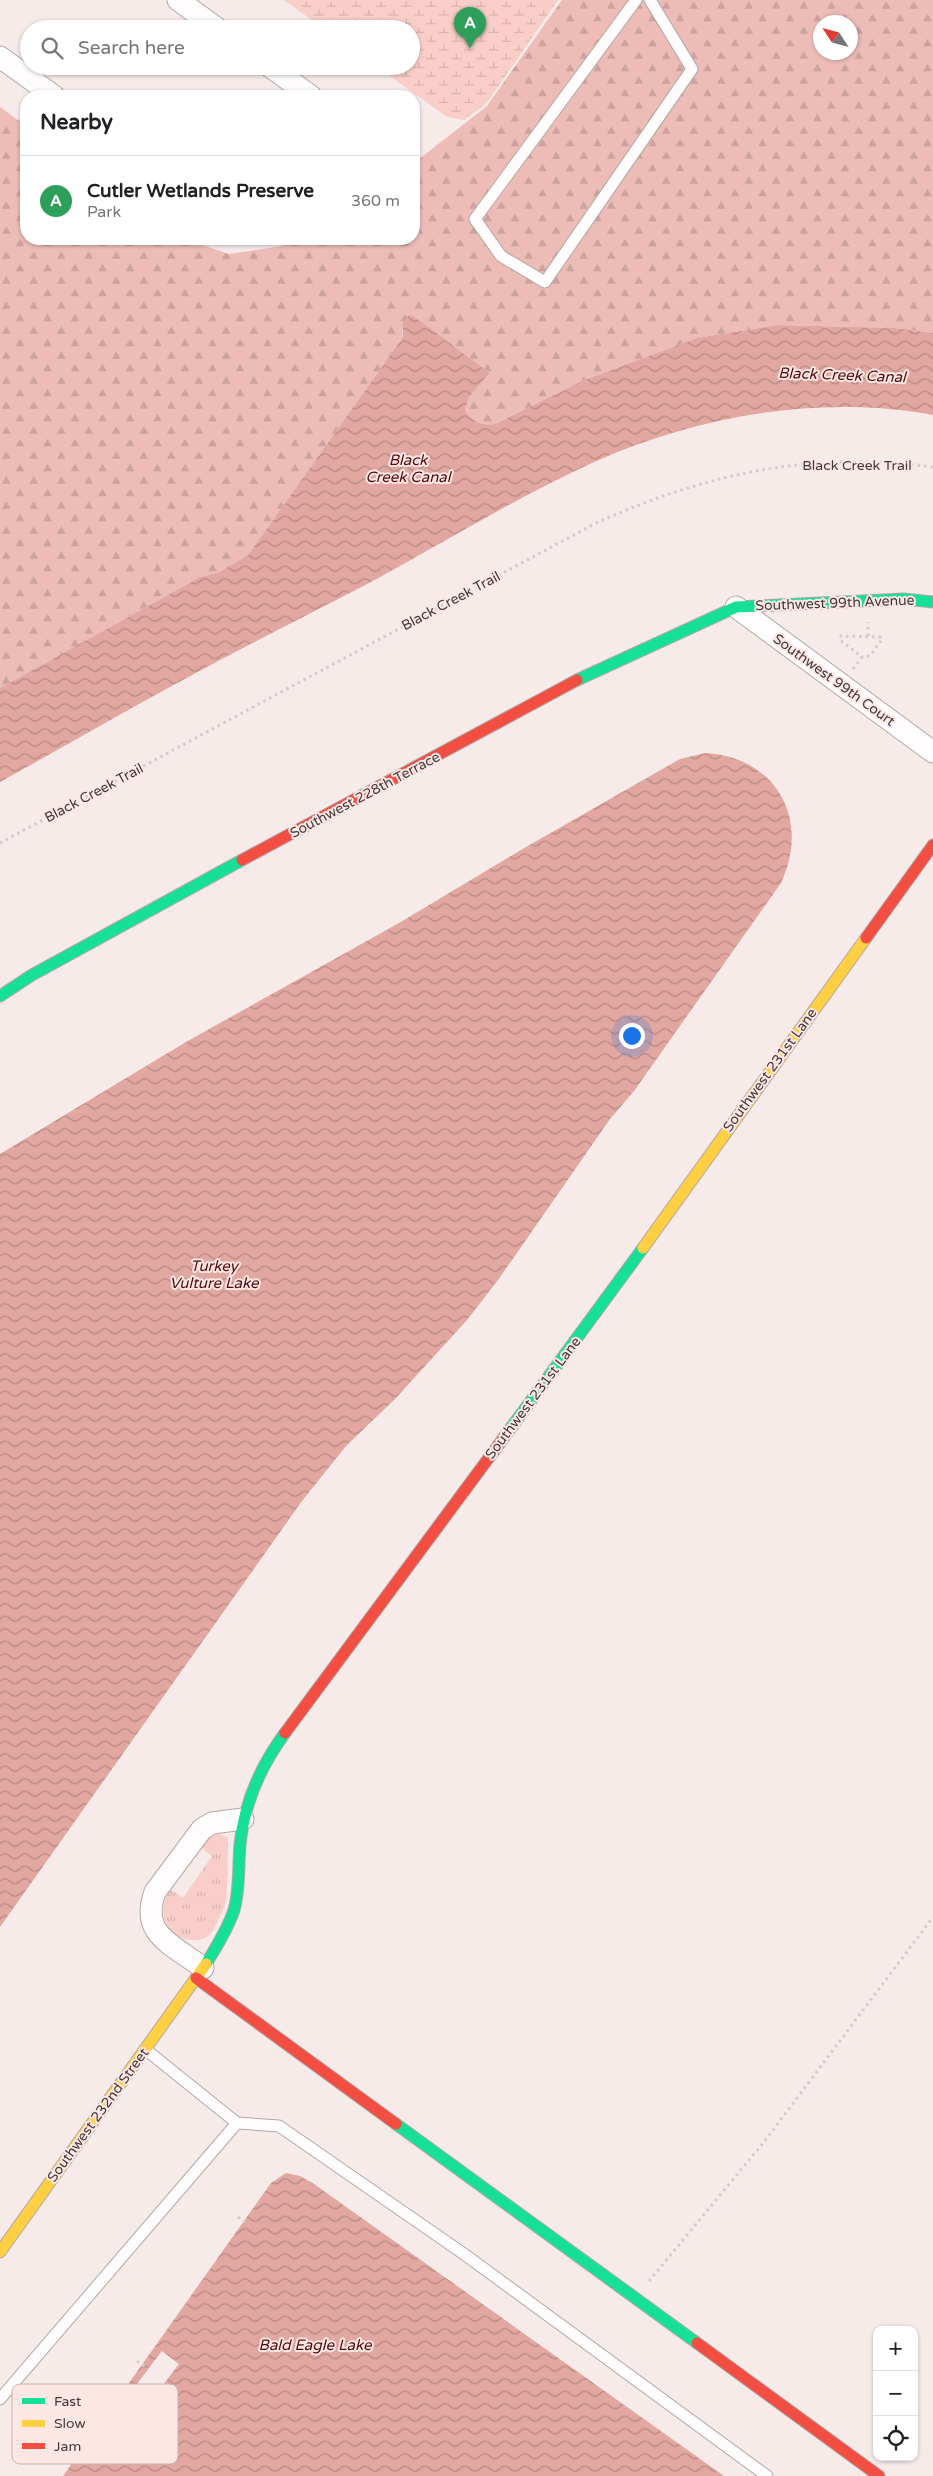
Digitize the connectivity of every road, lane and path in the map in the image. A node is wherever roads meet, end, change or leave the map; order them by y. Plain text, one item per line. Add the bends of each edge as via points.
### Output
1 (178, 0) edge
2 (636, 0) edge
3 (650, 0) edge
4 (206, 20) edge
5 (0, 57) edge
6 (20, 71) edge
7 (25, 75) edge
8 (282, 75) edge
9 (46, 90) edge
10 (303, 90) edge
11 (933, 467) edge
12 (933, 602) edge
13 (736, 607) junction
14 (868, 621) dead end
15 (868, 636) junction
16 (862, 656) junction
17 (853, 669) dead end
18 (933, 752) edge
19 (0, 843) edge
20 (933, 845) edge
21 (0, 996) edge
22 (243, 1819) junction
23 (933, 1917) edge
24 (200, 1973) junction
25 (145, 2049) junction
26 (237, 2123) junction
27 (238, 2217) dead end
28 (249, 2225) dead end
29 (0, 2252) edge
30 (634, 2299) junction
31 (137, 2360) dead end
32 (148, 2369) dead end
33 (13, 2384) edge
34 (12, 2385) edge
35 (0, 2399) edge
36 (766, 2476) edge
37 (879, 2476) edge

1 - 4 street
2 - 3 lane via 476,219 501,256 545,282 692,69
5 - 6 street
7 - 9 street
8 - 10 street
11 - 19 path, Black Creek Trail via 857,462 787,465 719,478 638,504
12 - 13 street, Southwest 99th Avenue via 904,599
13 - 18 street, Southwest 99th Court
13 - 21 street, Southwest 228th Terrace via 576,681 176,895 32,974
14 - 15 path
15 - 16 path via 882,639 870,656
15 - 16 path via 840,638
16 - 17 path
20 - 22 street, Southwest 231st Lane via 602,1304 276,1745 254,1781
22 - 24 street, Southwest 231st Lane via 234,1910 223,1937
22 - 24 street via 212,1823 202,1829 155,1892 152,1902 152,1925 158,1934
23 - 30 path via 764,2142
24 - 25 street, Southwest 232nd Street
24 - 30 street
25 - 26 lane
25 - 29 street, Southwest 232nd Street
26 - 33 lane
26 - 36 lane via 279,2126 464,2254
27 - 28 path
30 - 37 street
31 - 32 path
34 - 35 lane

